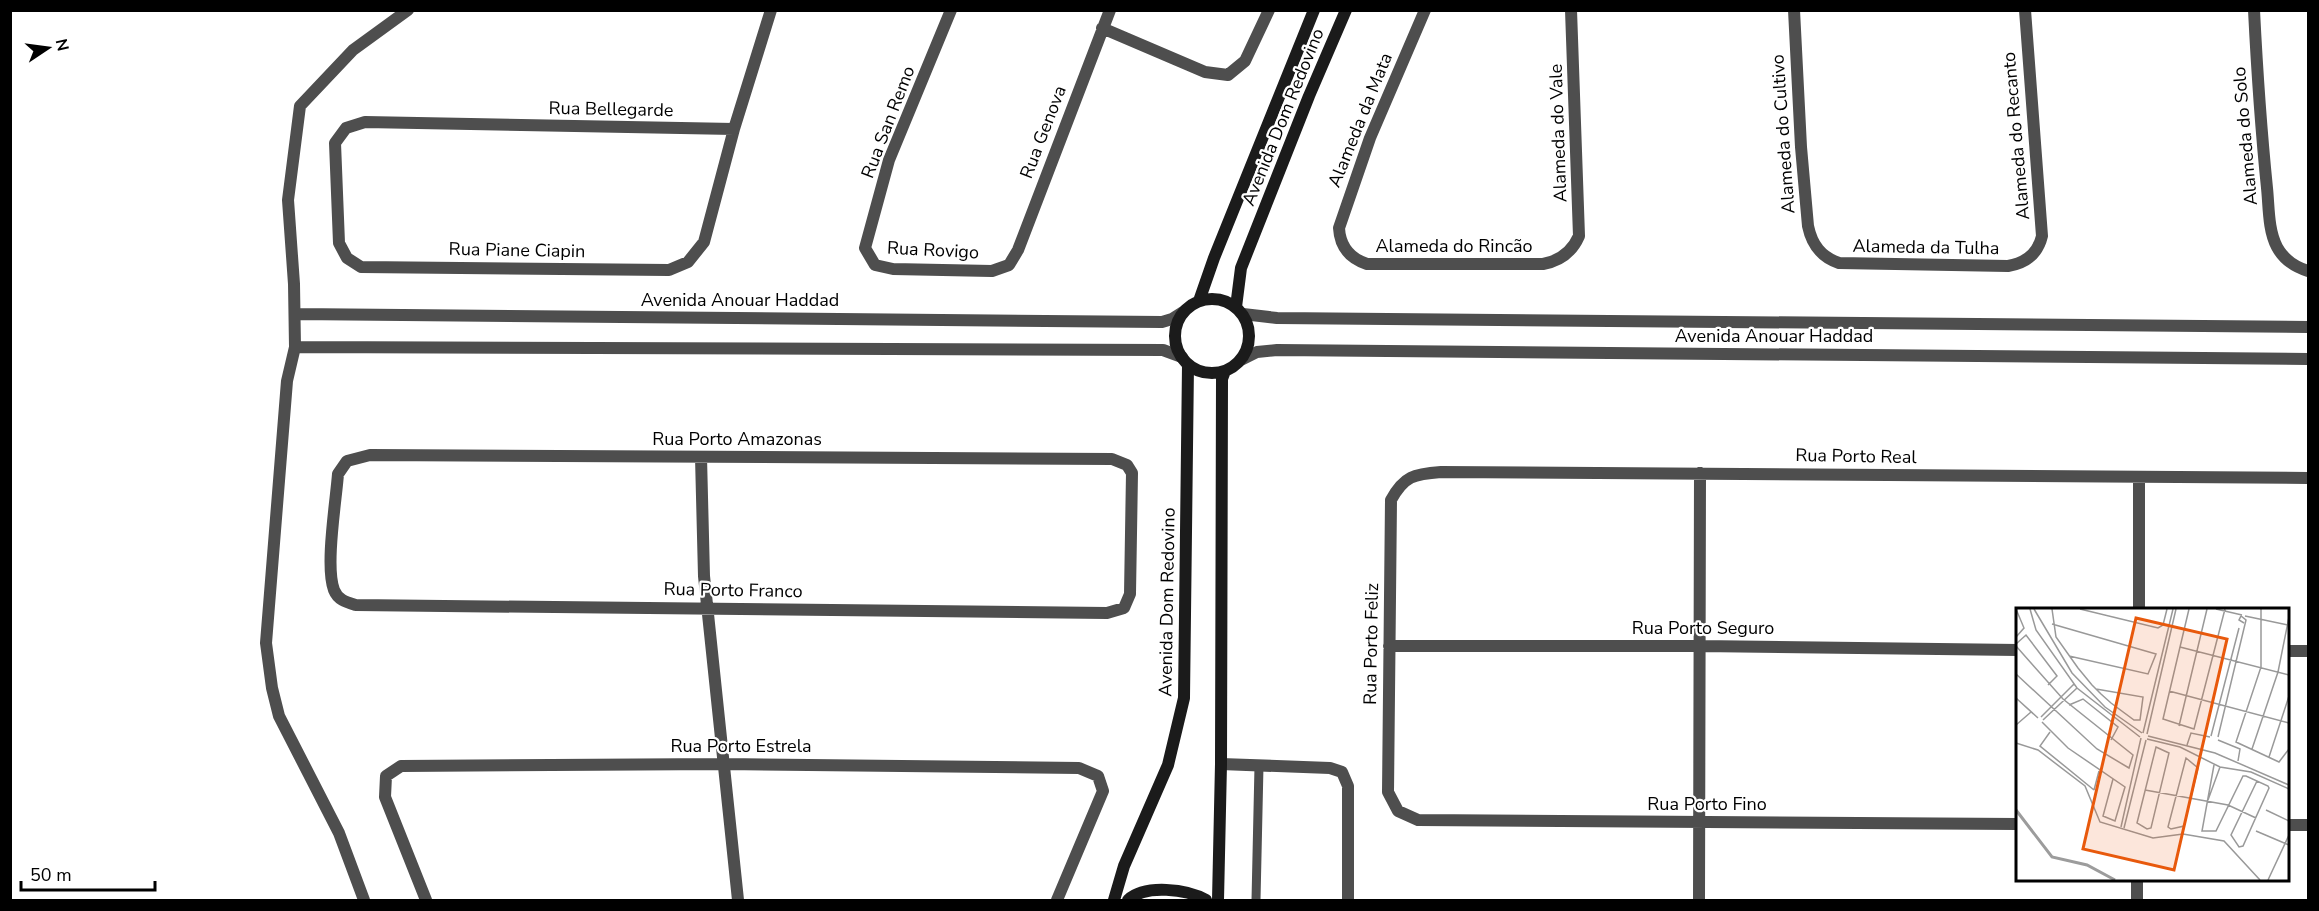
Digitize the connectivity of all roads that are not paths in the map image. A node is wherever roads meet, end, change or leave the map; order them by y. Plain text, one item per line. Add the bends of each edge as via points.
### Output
1 (408, 10) edge
2 (771, 10) edge
3 (951, 10) edge
4 (1110, 10) edge
5 (1269, 10) edge
6 (1314, 10) edge
7 (1346, 10) edge
8 (1425, 10) edge
9 (1571, 10) edge
10 (1794, 10) edge
11 (2025, 10) edge
12 (2254, 10) edge
13 (1102, 28) junction
14 (734, 129) junction
15 (1342, 244) joint
16 (865, 248) joint
17 (1570, 252) joint
18 (1820, 252) joint
19 (2032, 256) joint
20 (347, 258) joint
21 (1009, 266) joint
22 (2308, 271) edge
23 (1199, 301) junction
24 (1239, 311) junction
25 (1184, 312) junction
26 (295, 314) junction
27 (2308, 327) edge
28 (295, 346) junction
29 (2308, 359) edge
30 (1241, 360) junction
31 (1185, 361) junction
32 (1225, 371) junction
33 (701, 457) junction
34 (1700, 473) junction
35 (2139, 477) junction
36 (2308, 478) edge
37 (1406, 480) joint
38 (341, 600) joint
39 (707, 608) junction
40 (1124, 608) joint
41 (2139, 608) edge
42 (1389, 646) junction
43 (1700, 646) junction
44 (2016, 650) edge
45 (2289, 651) edge
46 (2308, 651) edge
47 (724, 764) junction
48 (1221, 764) junction
49 (1259, 766) junction
50 (1398, 811) joint
51 (1699, 822) junction
52 (2016, 824) edge
53 (2289, 825) edge
54 (2308, 825) edge
55 (2137, 881) edge
56 (364, 900) edge
57 (426, 900) edge
58 (738, 900) edge
59 (1057, 900) edge
60 (1114, 900) edge
61 (1128, 900) edge
62 (1206, 900) edge
63 (1218, 900) edge
64 (1257, 900) edge
65 (1348, 900) edge
66 (1699, 900) edge
67 (2137, 900) edge

1 - 26 street via 353,50 300,106 288,200
2 - 14 street
3 - 16 street, Rua San Remo via 889,160
4 - 13 street, Rua Genova
5 - 13 street via 1245,61 1228,75 1205,72
6 - 23 street, Avenida Dom Redovino
7 - 24 street, Avenida Dom Redovino via 1241,268
8 - 15 street, Alameda da Mata via 1345,207 1339,228
9 - 17 street, Alameda do Vale via 1580,236
10 - 18 street, Alameda do Cultivo via 1808,226
11 - 19 street, Alameda do Recanto via 2042,228 2040,243
12 - 22 street, Alameda do Solo via 2272,231 2283,256
13 - 21 street, Rua Genova
14 - 20 street, Rua Piane Ciapin via 704,242 688,262 669,270 361,267
14 - 20 street, Rua Bellegarde via 365,122 346,128 335,143 339,243
15 - 17 street, Alameda do Rincão via 1353,257 1367,264 1543,264
16 - 21 street, Rua Rovigo via 875,265 893,269 992,271
18 - 19 street, Alameda da Tulha via 1839,263 2008,266
23 - 24 street via 1219,299
23 - 25 street
24 - 27 street, Avenida Anouar Haddad via 1301,318
24 - 30 street, Avenida Dom Redovino via 1250,333
25 - 26 street, Avenida Anouar Haddad via 1162,322
25 - 31 street, Avenida Dom Redovino via 1175,330
26 - 28 street
28 - 31 street via 1163,350
28 - 56 street via 287,381 266,644 279,716 339,833
29 - 30 street, Avenida Anouar Haddad via 1276,350 1257,352
30 - 32 street
31 - 32 street via 1206,373
31 - 60 street, Avenida Dom Redovino via 1184,698 1168,765 1124,866
32 - 48 street
33 - 38 street, Rua Porto Amazonas via 370,454 346,461 338,474 330,569 334,590
33 - 39 street
33 - 40 street, Rua Porto Amazonas via 1113,459 1128,465 1132,473 1130,594
34 - 35 street, Rua Porto Real
34 - 37 street, Rua Porto Real via 1441,472 1417,473
34 - 43 street
35 - 36 street, Rua Porto Real
35 - 41 street
37 - 42 street, Rua Porto Feliz via 1391,500
38 - 39 street, Rua Porto Franco via 356,605
39 - 40 street, Rua Porto Franco via 1107,613
39 - 47 street
42 - 43 street, Rua Porto Seguro
42 - 50 street, Rua Porto Feliz via 1388,792
43 - 44 street, Rua Porto Seguro
43 - 51 street
45 - 46 street
47 - 57 street, Rua Porto Estrela via 401,766 386,776 385,796
47 - 58 street
47 - 59 street, Rua Porto Estrela via 1079,768 1098,777 1103,791
48 - 49 street
48 - 63 street
49 - 64 lane
49 - 65 street via 1330,768 1342,772 1347,786
50 - 51 street, Rua Porto Fino via 1418,820
51 - 52 street, Rua Porto Fino
51 - 66 street
53 - 54 street
55 - 67 street
61 - 62 street via 1153,891 1175,890

